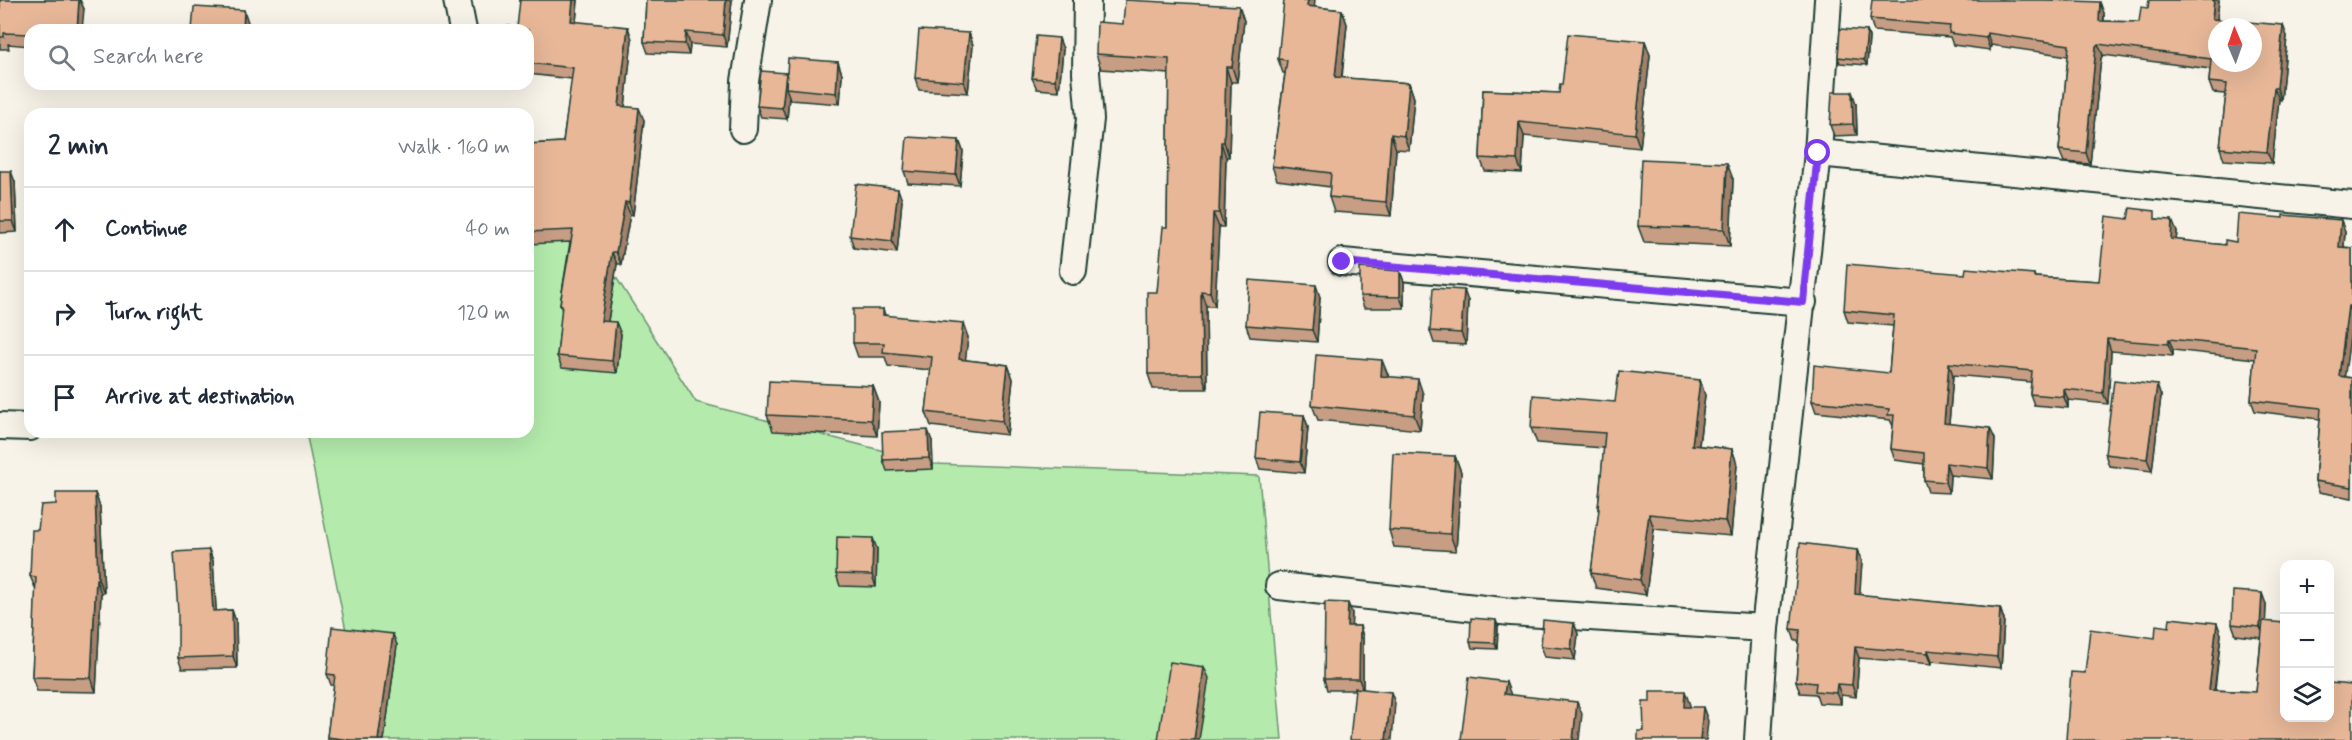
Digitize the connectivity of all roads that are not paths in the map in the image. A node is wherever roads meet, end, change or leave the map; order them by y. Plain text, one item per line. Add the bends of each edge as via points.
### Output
1 (457, 0) edge
2 (758, 0) edge
3 (1087, 0) edge
4 (1828, 0) edge
5 (462, 24) edge
6 (743, 129) dead end
7 (1818, 153) junction
8 (2352, 205) edge
9 (1342, 262) dead end
10 (1073, 271) dead end
11 (1803, 302) junction
12 (0, 426) edge
13 (24, 427) edge
14 (1279, 586) dead end
15 (1765, 628) junction
16 (1758, 740) edge

1 - 5 street
2 - 6 street via 745,81
3 - 10 street via 1090,119
4 - 7 street
7 - 8 street
7 - 11 street
9 - 11 street
11 - 15 street
12 - 13 street
14 - 15 street via 1511,612
15 - 16 street

